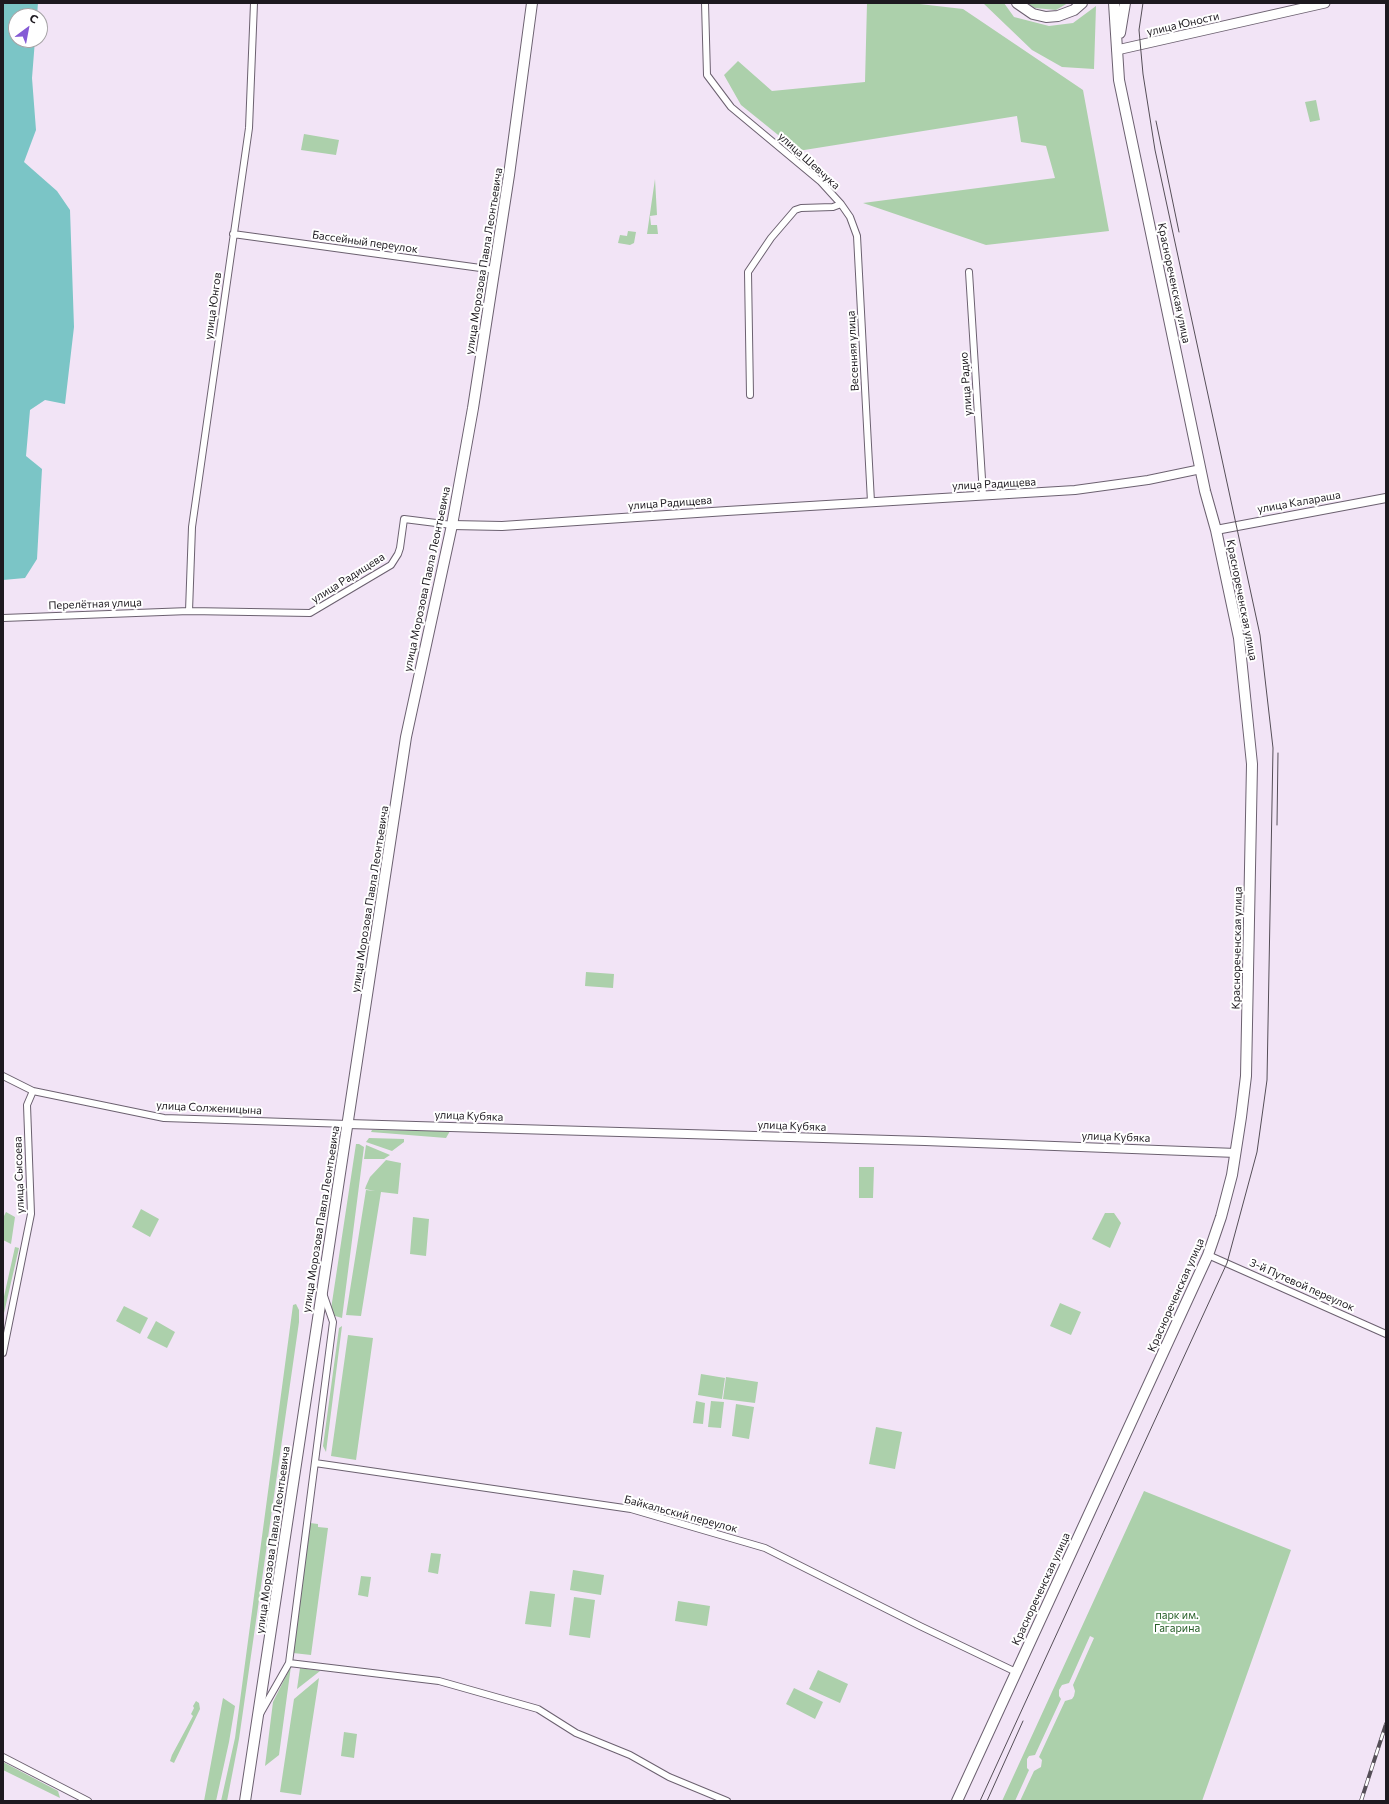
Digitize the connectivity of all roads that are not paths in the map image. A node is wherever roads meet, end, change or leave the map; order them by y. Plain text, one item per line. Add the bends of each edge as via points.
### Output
1 (254, 3) edge
2 (532, 3) edge
3 (705, 3) edge
4 (1017, 3) edge
5 (1082, 3) edge
6 (1114, 3) edge
7 (1125, 3) edge
8 (1325, 3) edge
9 (1117, 50) junction
10 (841, 204) junction
11 (233, 234) junction
12 (495, 270) junction
13 (969, 272) dead end
14 (750, 395) dead end
15 (1201, 469) junction
16 (983, 495) junction
17 (1386, 498) edge
18 (871, 502) junction
19 (452, 525) junction
20 (1216, 530) junction
21 (189, 611) junction
22 (3, 618) edge
23 (3, 1076) edge
24 (33, 1091) junction
25 (348, 1124) junction
26 (1236, 1153) junction
27 (1208, 1255) junction
28 (322, 1290) junction
29 (1386, 1334) edge
30 (3, 1353) edge
31 (315, 1462) junction
32 (289, 1663) junction
33 (1016, 1672) junction
34 (259, 1717) junction
35 (3, 1757) edge
36 (88, 1801) edge
37 (245, 1801) edge
38 (727, 1801) edge
39 (956, 1801) edge

1 - 11 street, улица Юнгов via 249,128
2 - 12 main road, улица Морозова Павла Леонтьевича
3 - 10 street, улица Шевчука via 707,74 731,107 816,178
4 - 5 main road via 1033,14 1046,17 1074,10
6 - 9 main road
7 - 9 main road
8 - 9 main road, улица Юности
9 - 15 main road, Краснореченская улица via 1119,80
10 - 14 street, улица Шевчука via 795,210 771,238 748,272
10 - 18 street, Весенняя улица via 850,217 857,236
11 - 12 street, Бассейный переулок
11 - 21 street, улица Юнгов via 192,527
12 - 19 main road, улица Морозова Павла Леонтьевича
13 - 16 street, улица Радио
15 - 16 street, улица Радищева via 1148,480 1075,490
15 - 20 main road, Краснореченская улица
16 - 18 street, улица Радищева
17 - 20 street, улица Калараша
18 - 19 street, улица Радищева via 502,526
19 - 21 street, улица Радищева via 404,519 400,548 391,565 310,613
19 - 25 main road, улица Морозова Павла Леонтьевича via 406,737
20 - 26 main road, Краснореченская улица via 1239,638 1252,764 1248,1032 1246,1076
21 - 22 street, Перелётная улица
23 - 24 street, улица Солженицына
24 - 25 street, улица Солженицына via 164,1118
24 - 30 street, улица Сысоева via 27,1105 31,1214
25 - 26 street, улица Кубяка
25 - 28 main road, улица Морозова Павла Леонтьевича
26 - 27 main road, Краснореченская улица via 1221,1217
27 - 29 street, 3-й Путевой переулок
27 - 33 main road, Краснореченская улица
28 - 31 street via 333,1322
28 - 34 main road, улица Морозова Павла Леонтьевича
31 - 32 street
31 - 33 street, Байкальский переулок via 631,1509 765,1548
32 - 34 street
32 - 38 street via 438,1681 538,1709 576,1733 630,1755 669,1777
33 - 39 main road, Краснореченская улица
34 - 37 main road, улица Морозова Павла Леонтьевича
35 - 36 street

